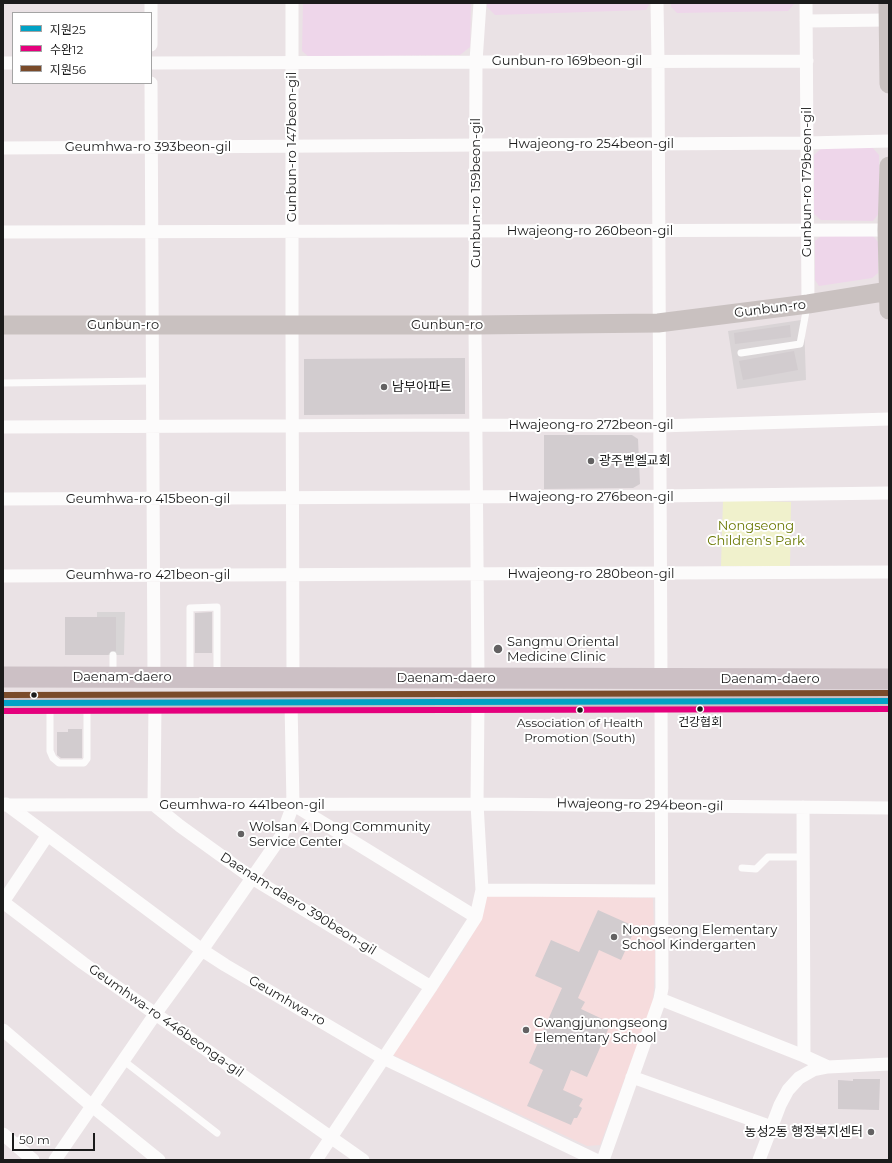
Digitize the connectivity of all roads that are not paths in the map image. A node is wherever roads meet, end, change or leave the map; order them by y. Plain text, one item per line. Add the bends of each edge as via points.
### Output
1 (292, 3) edge
2 (480, 3) edge
3 (657, 3) edge
4 (806, 3) edge
5 (888, 12) edge
6 (806, 21) junction
7 (658, 60) junction
8 (476, 61) junction
9 (807, 61) junction
10 (293, 62) junction
11 (152, 63) edge
12 (151, 84) edge
13 (889, 84) edge
14 (889, 141) edge
15 (807, 143) junction
16 (658, 144) junction
17 (476, 145) junction
18 (151, 147) junction
19 (292, 147) junction
20 (3, 148) edge
21 (889, 166) edge
22 (807, 230) junction
23 (887, 230) junction
24 (292, 231) junction
25 (476, 231) junction
26 (658, 231) junction
27 (3, 232) edge
28 (152, 232) junction
29 (888, 292) edge
30 (808, 304) junction
31 (889, 310) edge
32 (658, 323) junction
33 (3, 325) edge
34 (153, 325) junction
35 (475, 325) junction
36 (292, 326) junction
37 (741, 353) dead end
38 (153, 381) junction
39 (3, 383) edge
40 (889, 419) edge
41 (292, 425) junction
42 (476, 425) junction
43 (153, 426) junction
44 (659, 426) junction
45 (3, 427) edge
46 (889, 493) edge
47 (659, 496) junction
48 (477, 497) junction
49 (293, 498) junction
50 (3, 499) edge
51 (153, 499) junction
52 (889, 572) edge
53 (477, 574) junction
54 (660, 574) junction
55 (154, 575) junction
56 (293, 575) junction
57 (3, 576) edge
58 (113, 655) dead end
59 (3, 677) edge
60 (113, 677) junction
61 (154, 677) junction
62 (190, 677) junction
63 (217, 677) junction
64 (294, 678) junction
65 (478, 678) junction
66 (660, 678) junction
67 (889, 678) edge
68 (889, 701) edge
69 (87, 702) junction
70 (155, 702) junction
71 (291, 702) junction
72 (478, 702) junction
73 (661, 702) junction
74 (3, 703) edge
75 (50, 703) junction
76 (5, 804) edge
77 (477, 804) junction
78 (154, 805) junction
79 (293, 805) junction
80 (661, 805) junction
81 (803, 807) junction
82 (889, 808) edge
83 (47, 836) junction
84 (803, 857) junction
85 (742, 868) dead end
86 (252, 878) junction
87 (482, 890) junction
88 (661, 891) junction
89 (3, 902) edge
90 (476, 918) junction
91 (202, 950) junction
92 (431, 987) junction
93 (660, 999) junction
94 (156, 1013) junction
95 (3, 1030) edge
96 (804, 1056) junction
97 (383, 1058) junction
98 (124, 1061) junction
99 (889, 1064) edge
100 (828, 1067) junction
101 (632, 1077) junction
102 (92, 1106) junction
103 (772, 1127) junction
104 (217, 1133) dead end
105 (3, 1134) edge
106 (331, 1137) junction
107 (33, 1160) edge
108 (55, 1160) edge
109 (160, 1160) edge
110 (316, 1160) edge
111 (363, 1160) edge
112 (596, 1160) edge
113 (603, 1160) edge
114 (759, 1160) edge

1 - 10 street, Gunbun-ro 147beon-gil
2 - 8 street, Gunbun-ro 159beon-gil
3 - 7 street, Gunbun-ro 169beon-gil
4 - 6 street, Gunbun-ro 179beon-gil
5 - 6 street
5 - 13 street
6 - 9 street, Gunbun-ro 179beon-gil
7 - 8 street, Gunbun-ro 169beon-gil
7 - 9 street
7 - 16 street, Gunbun-ro 169beon-gil
8 - 10 street
8 - 17 street, Gunbun-ro 159beon-gil
9 - 15 street, Gunbun-ro 179beon-gil
10 - 11 street, Gunbun-ro 147beon-gil
10 - 19 street, Gunbun-ro 147beon-gil
12 - 18 street
14 - 15 street, Hwajeong-ro 254beon-gil
15 - 16 street, Hwajeong-ro 254beon-gil
15 - 22 street, Gunbun-ro 179beon-gil
16 - 17 street, Hwajeong-ro 254beon-gil
16 - 26 street, Gunbun-ro 169beon-gil
17 - 19 street, Hwajeong-ro 254beon-gil
17 - 25 street, Gunbun-ro 159beon-gil
18 - 19 street, Geumhwa-ro 393beon-gil
18 - 20 street, Geumhwa-ro 393beon-gil
18 - 28 street
19 - 24 street, Gunbun-ro 147beon-gil
21 - 23 street
22 - 23 street, Hwajeong-ro 260beon-gil
22 - 26 street, Hwajeong-ro 260beon-gil
22 - 30 street, Gunbun-ro 179beon-gil
23 - 29 street
24 - 25 street, Hwajeong-ro 260beon-gil
24 - 28 street, Gunbun-ro 147beon-gil
24 - 36 street, Gunbun-ro 147beon-gil
25 - 26 street, Hwajeong-ro 260beon-gil
25 - 35 street, Gunbun-ro 159beon-gil
26 - 32 street, Gunbun-ro 169beon-gil
27 - 28 street, Gunbun-ro 147beon-gil
28 - 34 street
29 - 30 street, Gunbun-ro
29 - 31 street
30 - 32 street, Gunbun-ro
30 - 37 lane via 800,344
32 - 35 street, Gunbun-ro
32 - 44 street, Gunbun-ro 169beon-gil
33 - 34 street, Gunbun-ro
34 - 36 street, Gunbun-ro
34 - 38 street
35 - 36 street, Gunbun-ro
35 - 42 street, Gunbun-ro 159beon-gil
36 - 41 street, Gunbun-ro 147beon-gil
38 - 39 lane
38 - 43 street
40 - 44 street, Hwajeong-ro 272beon-gil
41 - 42 street, Hwajeong-ro 272beon-gil
41 - 43 street, Hwajeong-ro 272beon-gil
41 - 49 street, Gunbun-ro 147beon-gil
42 - 44 street, Hwajeong-ro 272beon-gil
42 - 48 street, Gunbun-ro 159beon-gil
43 - 45 street, Hwajeong-ro 272beon-gil
43 - 51 street
44 - 47 street, Gunbun-ro 169beon-gil
46 - 47 street, Hwajeong-ro 276beon-gil
47 - 48 street, Hwajeong-ro 276beon-gil
47 - 54 street, Gunbun-ro 169beon-gil
48 - 49 street, Hwajeong-ro 276beon-gil
48 - 53 street, Gunbun-ro 159beon-gil
49 - 51 street, Geumhwa-ro 415beon-gil
49 - 56 street, Gunbun-ro 147beon-gil
50 - 51 street, Geumhwa-ro 415beon-gil
51 - 55 street
52 - 54 street, Hwajeong-ro 280beon-gil
53 - 54 street, Hwajeong-ro 280beon-gil
53 - 56 street, Hwajeong-ro 280beon-gil
53 - 65 street, Gunbun-ro 159beon-gil
54 - 66 street, Gunbun-ro 169beon-gil
55 - 56 street, Geumhwa-ro 421beon-gil
55 - 57 street, Geumhwa-ro 421beon-gil
55 - 61 street
56 - 64 street, Gunbun-ro 147beon-gil
58 - 60 lane
59 - 60 main road, Daenam-daero
60 - 61 main road, Daenam-daero
61 - 62 main road, Daenam-daero
62 - 63 main road, Daenam-daero
62 - 63 lane via 190,608 217,607
63 - 64 main road, Daenam-daero
64 - 65 main road, Daenam-daero
65 - 66 main road, Daenam-daero
66 - 67 main road, Daenam-daero
68 - 73 main road, Daenam-daero
69 - 70 main road, Daenam-daero
69 - 75 main road, Daenam-daero
69 - 75 lane via 87,759 84,763 59,763 53,758 50,751
70 - 71 main road, Daenam-daero
70 - 78 street
71 - 72 main road, Daenam-daero
71 - 79 street
72 - 73 main road, Daenam-daero
72 - 77 street
73 - 80 street
74 - 75 main road, Daenam-daero
76 - 78 street, Geumhwa-ro 441beon-gil
76 - 83 street, Geumhwa-ro
77 - 79 street, Geumhwa-ro 441beon-gil
77 - 80 street, Hwajeong-ro 294beon-gil
77 - 87 street
78 - 79 street, Geumhwa-ro 441beon-gil
78 - 86 street, Daenam-daero 390beon-gil
79 - 86 street via 282,835
79 - 90 street
80 - 81 street, Hwajeong-ro 294beon-gil
80 - 88 street
81 - 82 street, Hwajeong-ro 294beon-gil
81 - 84 street
83 - 89 street
83 - 91 street, Geumhwa-ro
84 - 85 lane via 768,857 756,869
84 - 96 street
86 - 91 street
86 - 92 street, Daenam-daero 390beon-gil
87 - 88 street
87 - 90 street
88 - 93 street
89 - 94 street, Geumhwa-ro 446beonga-gil via 83,963
90 - 92 street
91 - 94 street
91 - 97 street, Geumhwa-ro
92 - 97 street
93 - 96 street
93 - 101 street
94 - 98 street
94 - 106 street, Geumhwa-ro 446beonga-gil
95 - 102 street
96 - 100 street
97 - 106 street
97 - 112 street, Geumhwa-ro
98 - 102 street
98 - 104 lane
99 - 100 street
100 - 103 street via 813,1070 799,1078 788,1090
101 - 103 street
101 - 113 street
102 - 108 street
102 - 109 street
103 - 114 street
105 - 107 street
106 - 110 street
106 - 111 street, Geumhwa-ro 446beonga-gil

